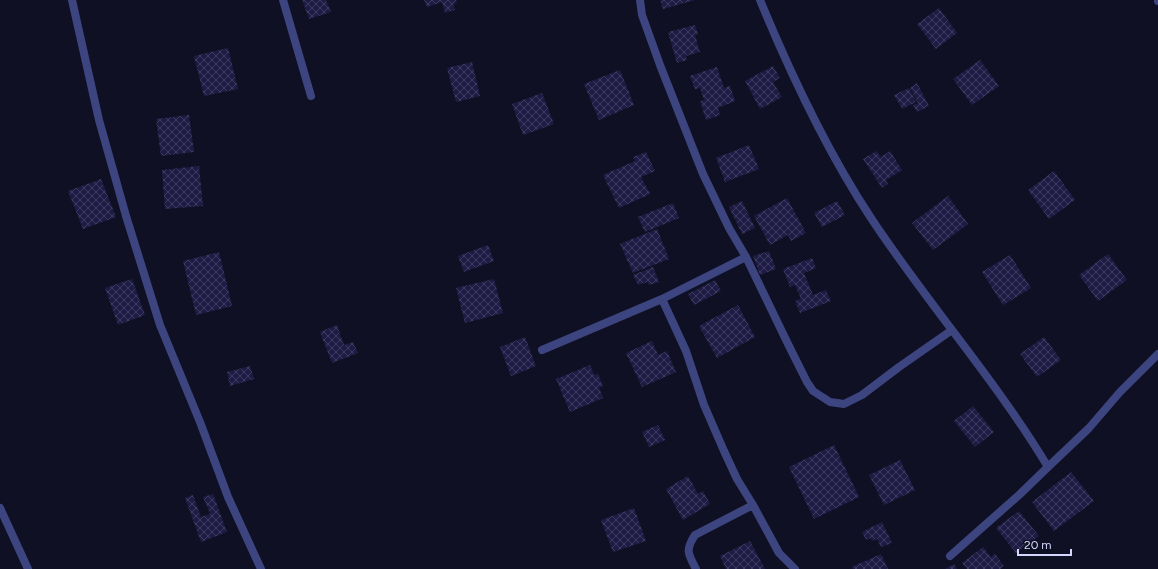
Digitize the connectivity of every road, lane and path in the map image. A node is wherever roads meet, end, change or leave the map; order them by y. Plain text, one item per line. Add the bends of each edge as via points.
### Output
1 (72, 0) edge
2 (283, 0) edge
3 (640, 0) edge
4 (760, 0) edge
5 (310, 96) dead end
6 (746, 257) junction
7 (662, 299) junction
8 (952, 330) junction
9 (542, 350) dead end
10 (1158, 354) edge
11 (1048, 467) junction
12 (753, 505) junction
13 (0, 508) edge
14 (950, 556) dead end
15 (28, 569) edge
16 (261, 569) edge
17 (696, 569) edge
18 (795, 569) edge

1 - 16 street via 101,127 160,325 228,497
2 - 5 street
3 - 6 street via 642,15 660,65 703,174
4 - 8 street via 785,60 836,161 890,246
6 - 7 street
6 - 8 street via 807,382 813,391 830,402 844,404 862,395
7 - 9 street
7 - 12 street via 686,351 704,404 724,451
8 - 11 street via 1014,414
10 - 11 street via 1089,428
11 - 14 street
12 - 17 street via 695,535 688,550
12 - 18 street via 780,554
13 - 15 street

